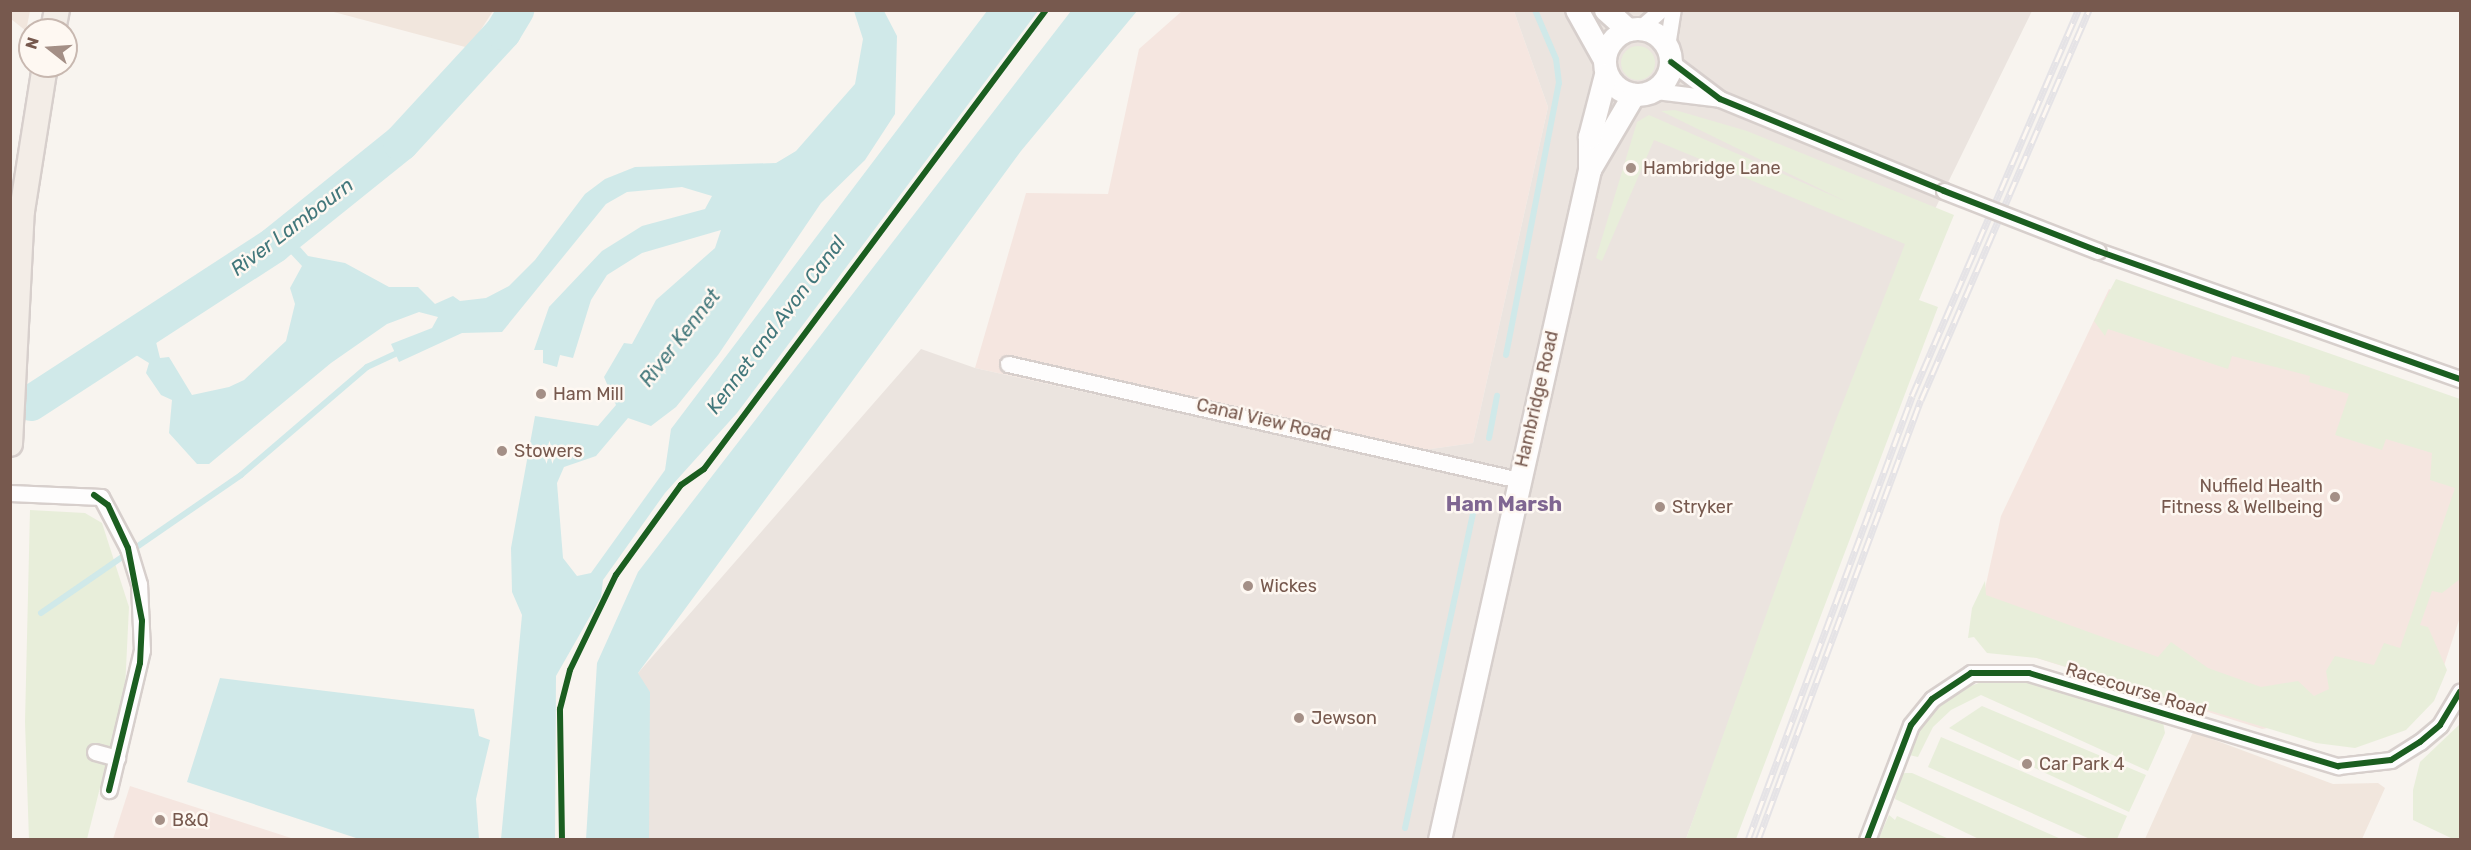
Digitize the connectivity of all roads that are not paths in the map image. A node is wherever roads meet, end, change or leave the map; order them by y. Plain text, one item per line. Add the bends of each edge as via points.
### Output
1 (1577, 10) edge
2 (1606, 10) edge
3 (1661, 10) edge
4 (1673, 10) edge
5 (1634, 29) junction
6 (1669, 54) junction
7 (1606, 67) junction
8 (43, 78) edge
9 (1645, 93) junction
10 (1720, 99) junction
11 (1590, 170) junction
12 (14, 252) edge
13 (1008, 364) dead end
14 (2460, 379) edge
15 (10, 444) edge
16 (1519, 480) junction
17 (10, 493) edge
18 (2460, 692) edge
19 (95, 752) dead end
20 (117, 758) junction
21 (109, 790) dead end
22 (1440, 840) edge
23 (1867, 840) edge

1 - 7 main road
2 - 5 main road
3 - 5 street
4 - 6 street
5 - 6 main road
5 - 7 main road via 1615,39
6 - 9 main road
6 - 10 street
7 - 9 main road via 1620,90
7 - 11 main road, Hambridge Road via 1590,136
8 - 12 main road
9 - 10 street
9 - 11 main road, Hambridge Road
10 - 14 street, bridge via 2098,251
11 - 16 main road, Hambridge Road
12 - 15 main road
13 - 16 street, Canal View Road
16 - 22 main road, Hambridge Road
17 - 20 street via 101,497 128,548 142,650
18 - 23 street, Racecourse Road via 2440,725 2391,760 2338,766 2029,673 1971,674 1932,699 1911,725
19 - 20 street
20 - 21 street

